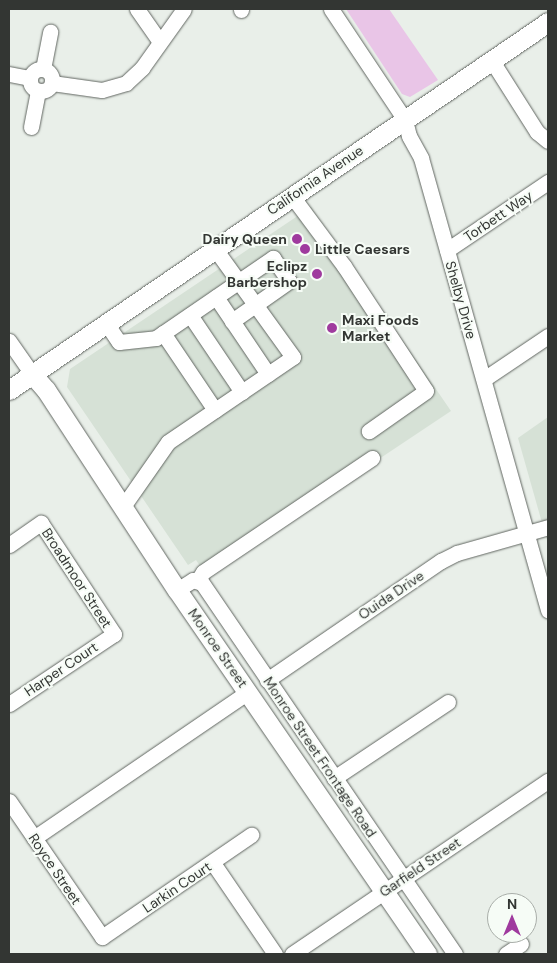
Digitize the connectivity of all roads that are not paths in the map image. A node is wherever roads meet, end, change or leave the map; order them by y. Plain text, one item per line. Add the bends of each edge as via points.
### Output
1 (137, 9) edge
2 (184, 9) edge
3 (331, 9) edge
4 (548, 22) edge
5 (50, 32) dead end
6 (159, 41) junction
7 (492, 61) junction
8 (43, 69) junction
9 (9, 74) edge
10 (52, 82) junction
11 (34, 85) junction
12 (405, 120) junction
13 (31, 127) dead end
14 (548, 141) edge
15 (548, 182) edge
16 (292, 196) junction
17 (215, 249) junction
18 (447, 250) junction
19 (240, 280) junction
20 (216, 297) junction
21 (256, 304) junction
22 (190, 315) junction
23 (232, 320) junction
24 (106, 323) junction
25 (163, 333) junction
26 (548, 336) edge
27 (9, 341) edge
28 (32, 374) junction
29 (268, 374) junction
30 (484, 380) junction
31 (9, 390) edge
32 (242, 392) junction
33 (215, 410) junction
34 (369, 431) dead end
35 (372, 458) dead end
36 (122, 508) junction
37 (548, 527) edge
38 (527, 533) junction
39 (9, 544) edge
40 (198, 580) junction
41 (177, 590) junction
42 (548, 610) edge
43 (114, 634) joint
44 (267, 680) junction
45 (248, 692) junction
46 (448, 702) dead end
47 (9, 704) edge
48 (334, 778) junction
49 (548, 781) edge
50 (9, 801) edge
51 (251, 835) dead end
52 (34, 838) junction
53 (212, 863) junction
54 (403, 879) junction
55 (385, 891) junction
56 (102, 937) joint
57 (521, 944) dead end
58 (275, 954) edge
59 (292, 954) edge
60 (428, 954) edge
61 (454, 954) edge
62 (506, 954) edge

1 - 6 street
2 - 6 street
3 - 12 street, Shelby Drive
4 - 7 main road, California Avenue
5 - 8 street
6 - 10 street via 142,68 126,83 102,90
7 - 12 main road, California Avenue
7 - 14 street via 537,132
8 - 10 street via 49,72
8 - 11 street via 36,70
9 - 11 street
10 - 11 street via 45,90
11 - 13 street
12 - 16 main road, California Avenue
12 - 18 street, Shelby Drive via 408,136 421,158
15 - 18 street, Torbett Way
16 - 17 main road, California Avenue
16 - 34 street via 344,266 426,391
17 - 19 street
17 - 24 main road, California Avenue
18 - 30 street, Shelby Drive
19 - 20 street
19 - 21 street
19 - 21 street via 273,258 289,281
20 - 22 street
20 - 23 street
21 - 23 street
21 - 29 street via 293,357
22 - 25 street
22 - 32 street
23 - 29 street
24 - 25 street via 119,342 156,338
24 - 28 main road, California Avenue
25 - 33 street
26 - 30 street
27 - 28 street, Monroe Street
28 - 31 main road, California Avenue
28 - 36 main road, Monroe Street via 46,390
29 - 32 street
30 - 38 street, Shelby Drive
32 - 33 street
33 - 36 street via 168,442
35 - 40 street via 203,572
36 - 41 main road, Monroe Street
37 - 38 street, Ouida Drive
38 - 42 street, Shelby Drive
38 - 44 street, Ouida Drive via 457,553 441,561
39 - 43 street, Broadmoor Street via 41,523
40 - 41 street
40 - 44 street, Monroe Street Frontage Road
41 - 45 main road, Monroe Street
43 - 47 street, Harper Court
44 - 48 street, Monroe Street Frontage Road
45 - 52 street
45 - 55 main road, Monroe Street
46 - 48 street
48 - 54 street, Monroe Street Frontage Road
49 - 54 street, Garfield Street
50 - 52 street, Royce Street
51 - 53 street, Larkin Court
52 - 56 street, Royce Street
53 - 56 street, Larkin Court
53 - 58 street
54 - 55 street, Garfield Street
54 - 61 street, Monroe Street Frontage Road
55 - 59 street, Garfield Street
55 - 60 main road, Monroe Street
57 - 62 street

